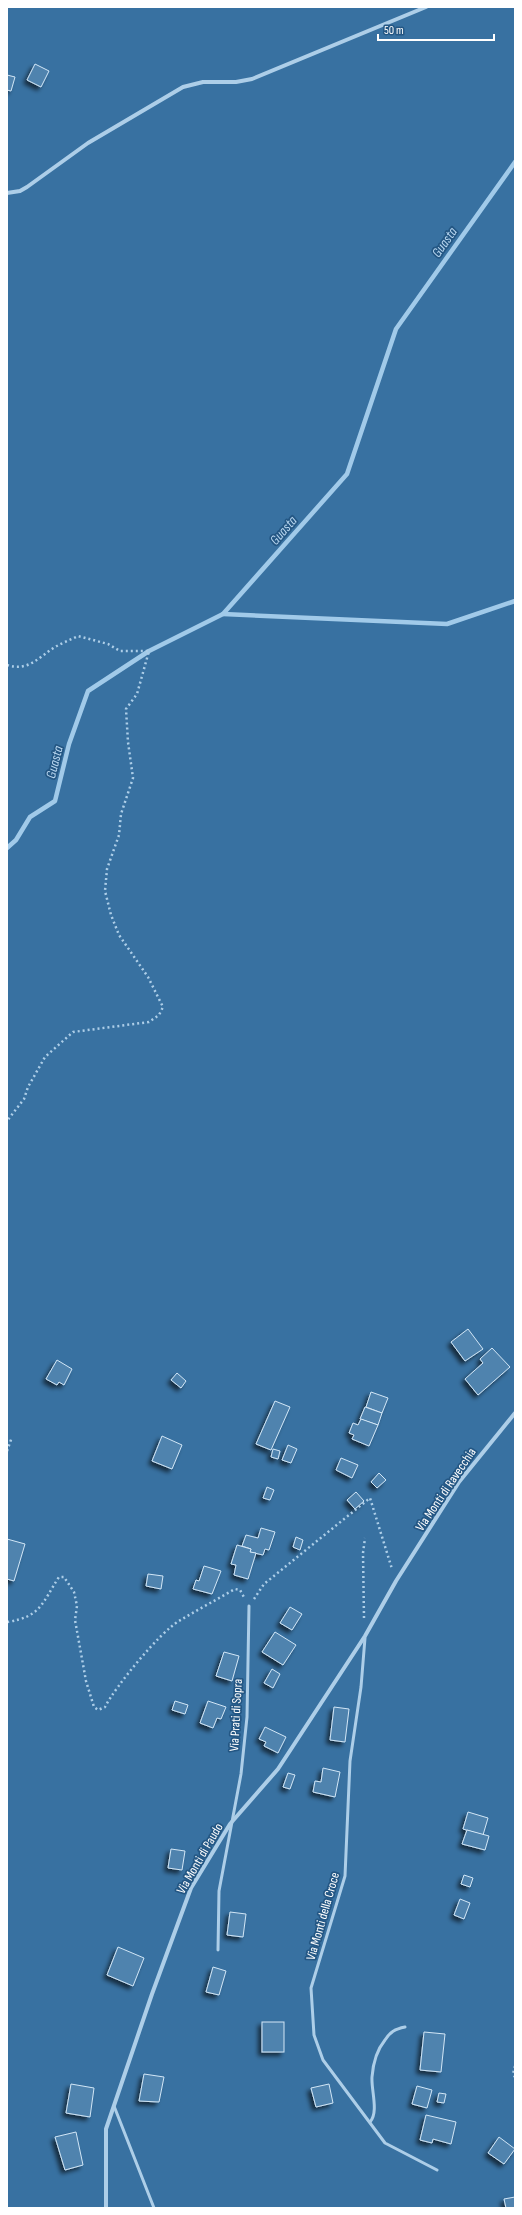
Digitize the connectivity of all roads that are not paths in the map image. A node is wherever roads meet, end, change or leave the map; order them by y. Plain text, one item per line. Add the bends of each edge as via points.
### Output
1 (426, 7) edge
2 (7, 193) edge
3 (515, 1413) edge
4 (396, 1581) joint
5 (249, 1606) road end
6 (365, 1636) junction
7 (230, 1824) junction
8 (218, 1950) dead end
9 (404, 2027) dead end
10 (113, 2104) junction
11 (370, 2122) junction
12 (437, 2170) dead end
13 (106, 2208) edge
14 (154, 2208) edge

1 - 2 street via 252,79 236,82 203,82 183,87 88,143 28,187
3 - 4 street, Via Monti di Ravecchia via 459,1482
4 - 6 street, Via Monti di Paudo
5 - 7 lane, Via Prati di Sopra via 247,1717 241,1774
6 - 7 street, Via Monti di Paudo via 278,1769
6 - 11 lane, Via Monti della Croce via 361,1687 350,1761 345,1876 311,1988 314,2035 323,2060
7 - 8 lane, Via Prati di Sopra via 230,1839 219,1891
7 - 10 street, Via Monti di Paudo via 191,1888
9 - 11 lane via 396,2029 380,2046 374,2062 374,2111
10 - 13 street, Via Monti di Paudo via 106,2129
10 - 14 lane
11 - 12 lane, Via Monti della Croce via 386,2143

